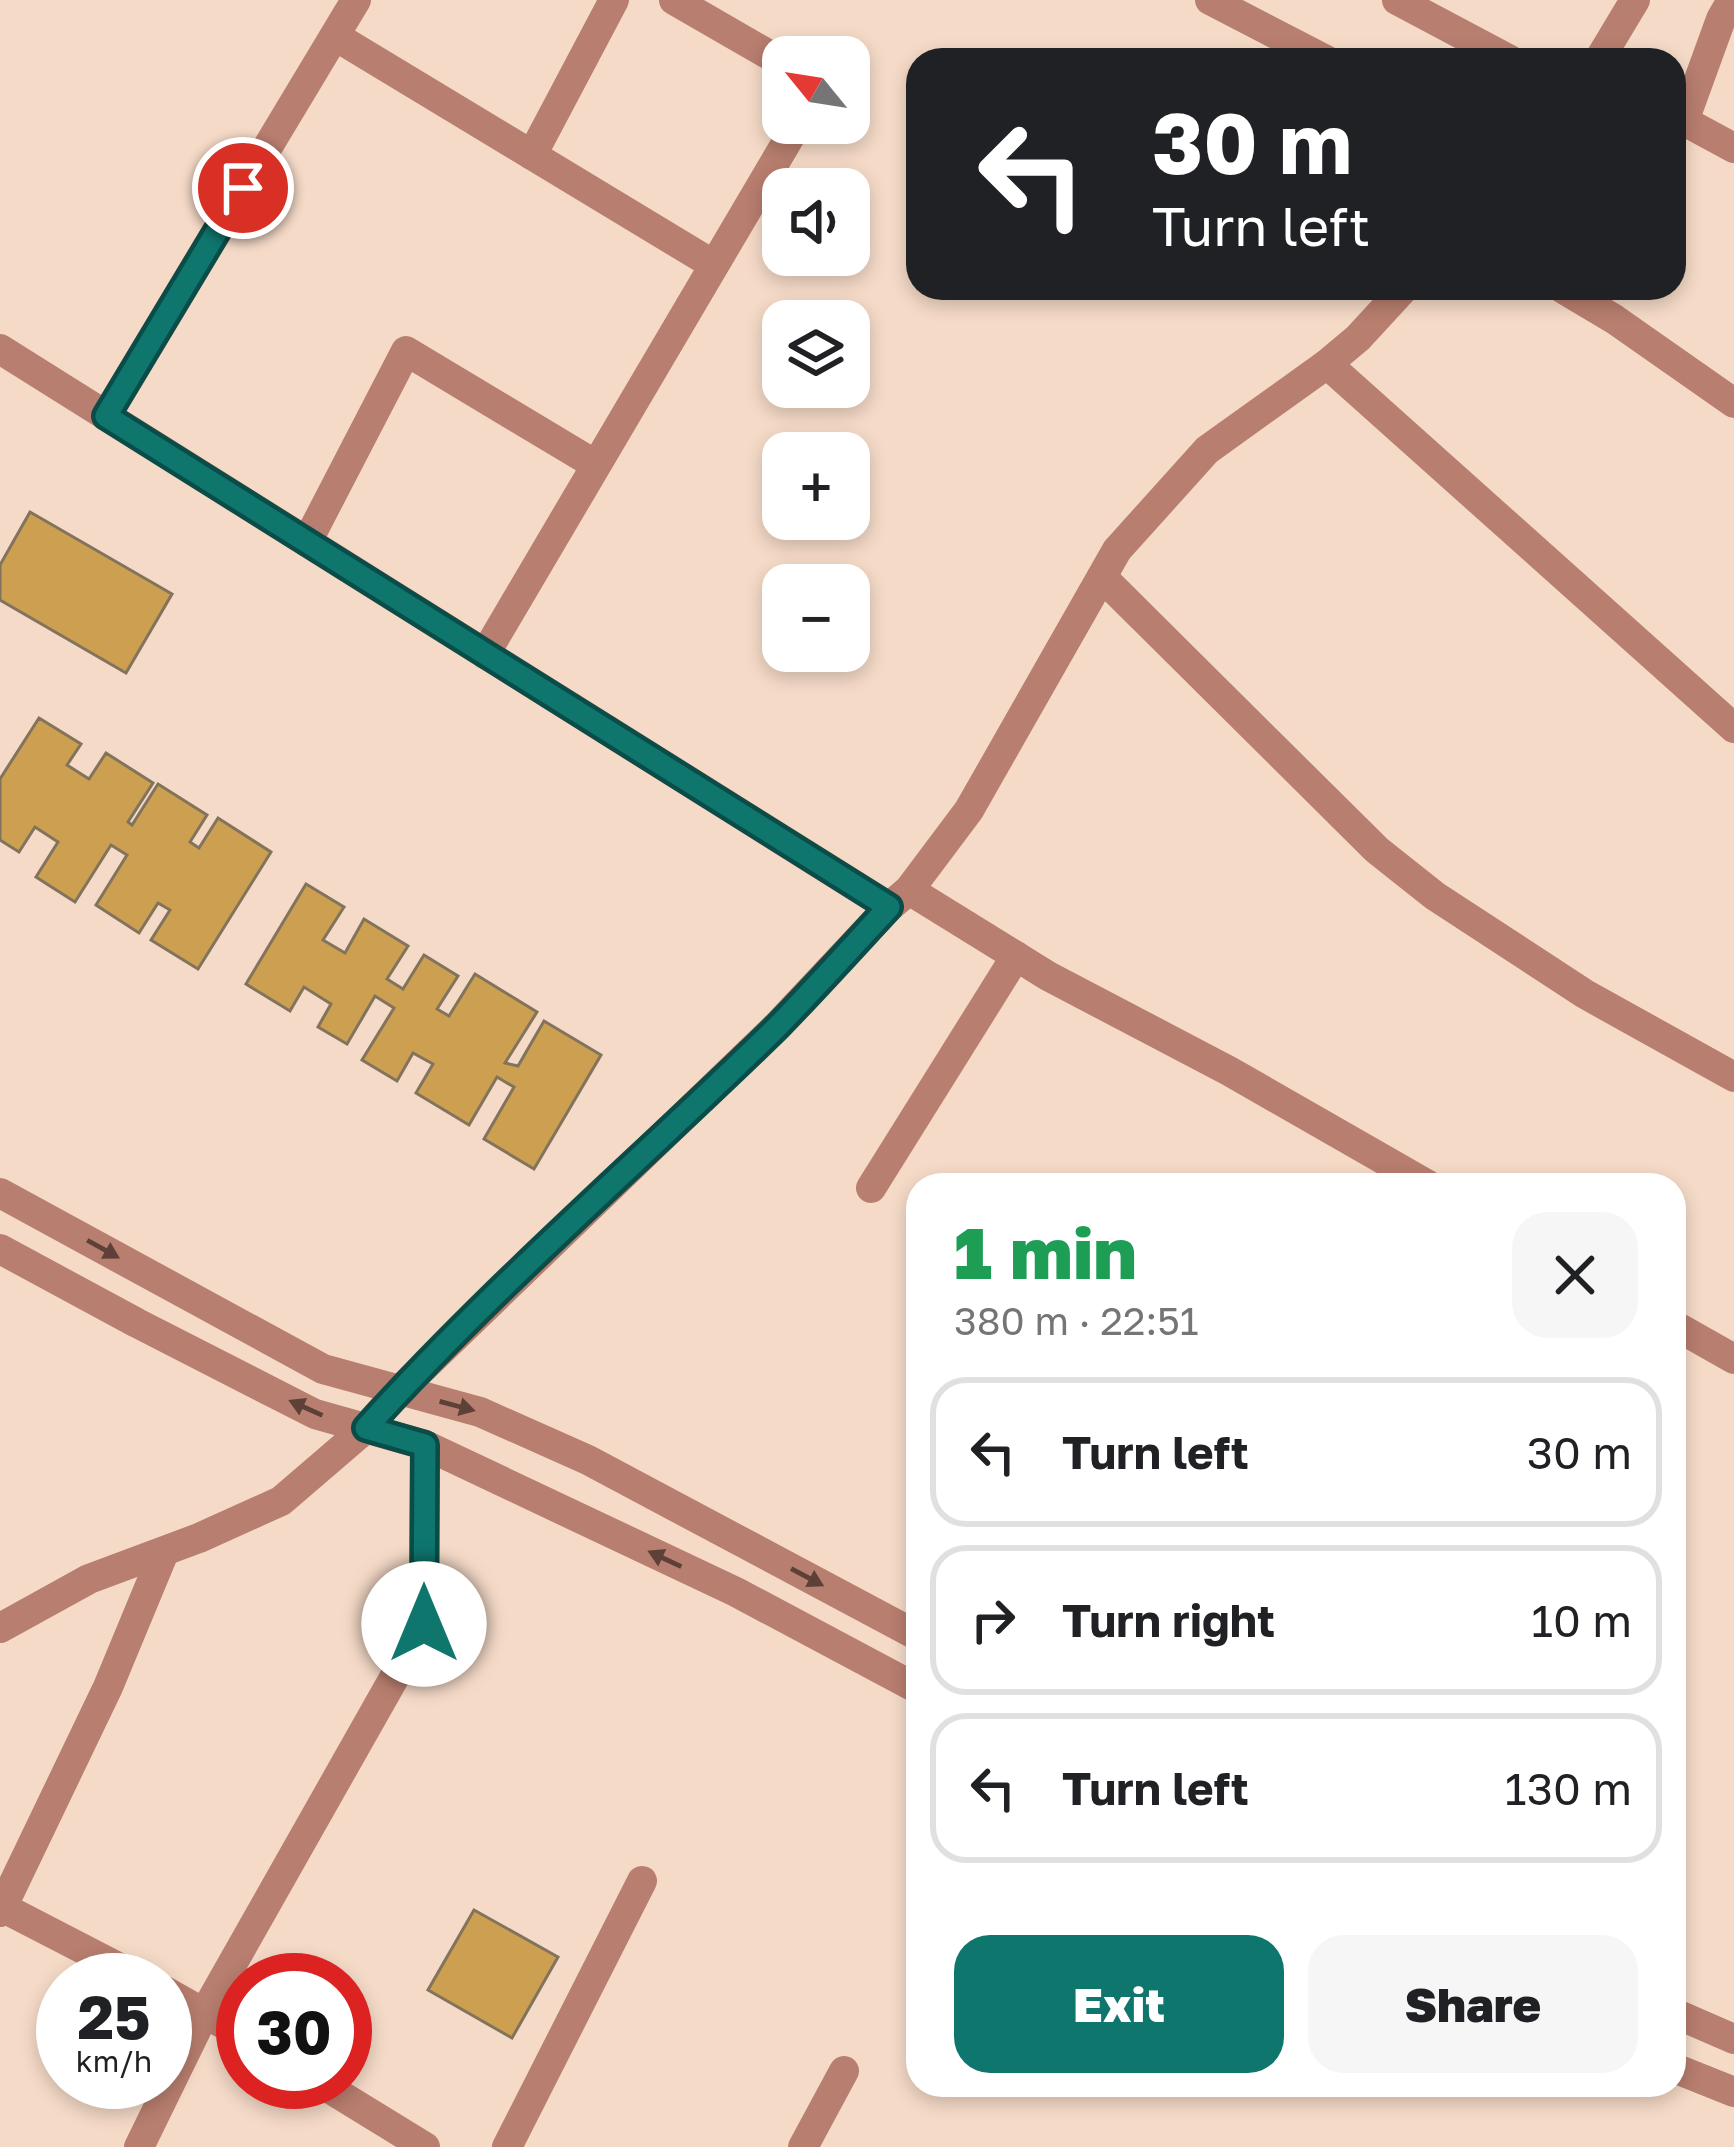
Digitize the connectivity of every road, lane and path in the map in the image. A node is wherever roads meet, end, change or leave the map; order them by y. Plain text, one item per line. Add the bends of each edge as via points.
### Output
1 (356, 0) edge
2 (614, 0) edge
3 (674, 0) edge
4 (1210, 0) edge
5 (1397, 0) edge
6 (1635, 0) edge
7 (1732, 0) edge
8 (335, 36) junction
9 (1303, 48) edge
10 (1487, 48) edge
11 (1606, 48) edge
12 (762, 51) edge
13 (1686, 106) edge
14 (1686, 127) edge
15 (786, 144) edge
16 (1734, 148) edge
17 (532, 155) junction
18 (714, 265) junction
19 (1393, 300) edge
20 (1582, 300) edge
21 (0, 349) edge
22 (1327, 364) junction
23 (1734, 404) edge
24 (106, 416) junction
25 (596, 465) junction
26 (307, 542) junction
27 (1102, 577) junction
28 (485, 653) junction
29 (1734, 728) edge
30 (899, 898) junction
31 (1016, 956) junction
32 (1734, 1077) edge
33 (1407, 1173) edge
34 (871, 1188) dead end
35 (0, 1193) edge
36 (0, 1249) edge
37 (1686, 1332) edge
38 (1734, 1359) edge
39 (400, 1390) junction
40 (366, 1428) junction
41 (425, 1445) junction
42 (164, 1552) junction
43 (0, 1628) edge
44 (906, 1630) edge
45 (906, 1683) edge
46 (642, 1881) dead end
47 (1, 1909) edge
48 (89, 1953) edge
49 (192, 2005) edge
50 (205, 2012) junction
51 (1686, 2018) edge
52 (216, 2019) edge
53 (1734, 2039) edge
54 (844, 2071) dead end
55 (1686, 2073) edge
56 (1734, 2092) edge
57 (364, 2109) edge
58 (140, 2147) edge
59 (425, 2147) edge
60 (507, 2147) edge
61 (803, 2147) edge

1 - 8 street
2 - 17 street
3 - 12 street
4 - 9 street
5 - 10 street
6 - 11 street
7 - 13 street
8 - 17 street
8 - 24 street
14 - 16 street
15 - 18 street
17 - 18 street
18 - 25 street
19 - 22 street
20 - 23 street
21 - 24 street
22 - 27 street via 1207,450
22 - 29 street
24 - 26 street
25 - 26 street via 406,351
25 - 28 street
26 - 28 street
27 - 30 street via 969,810
27 - 32 street via 1377,850 1435,896 1585,994
28 - 30 street
30 - 31 street
30 - 39 street
31 - 33 street
31 - 34 street
35 -> 39 street via 323,1369
40 -> 36 street via 315,1414
37 - 38 street
39 - 40 street
39 -> 44 street via 480,1412 589,1460
40 - 41 street
40 - 42 street via 281,1501
45 -> 41 street
41 - 50 street via 424,1624
42 - 43 street via 89,1579
42 - 47 street
46 - 60 street
47 - 48 street
49 - 50 street
50 - 52 street
50 - 58 street
51 - 53 street
54 - 61 street
55 - 56 street
57 - 59 street

